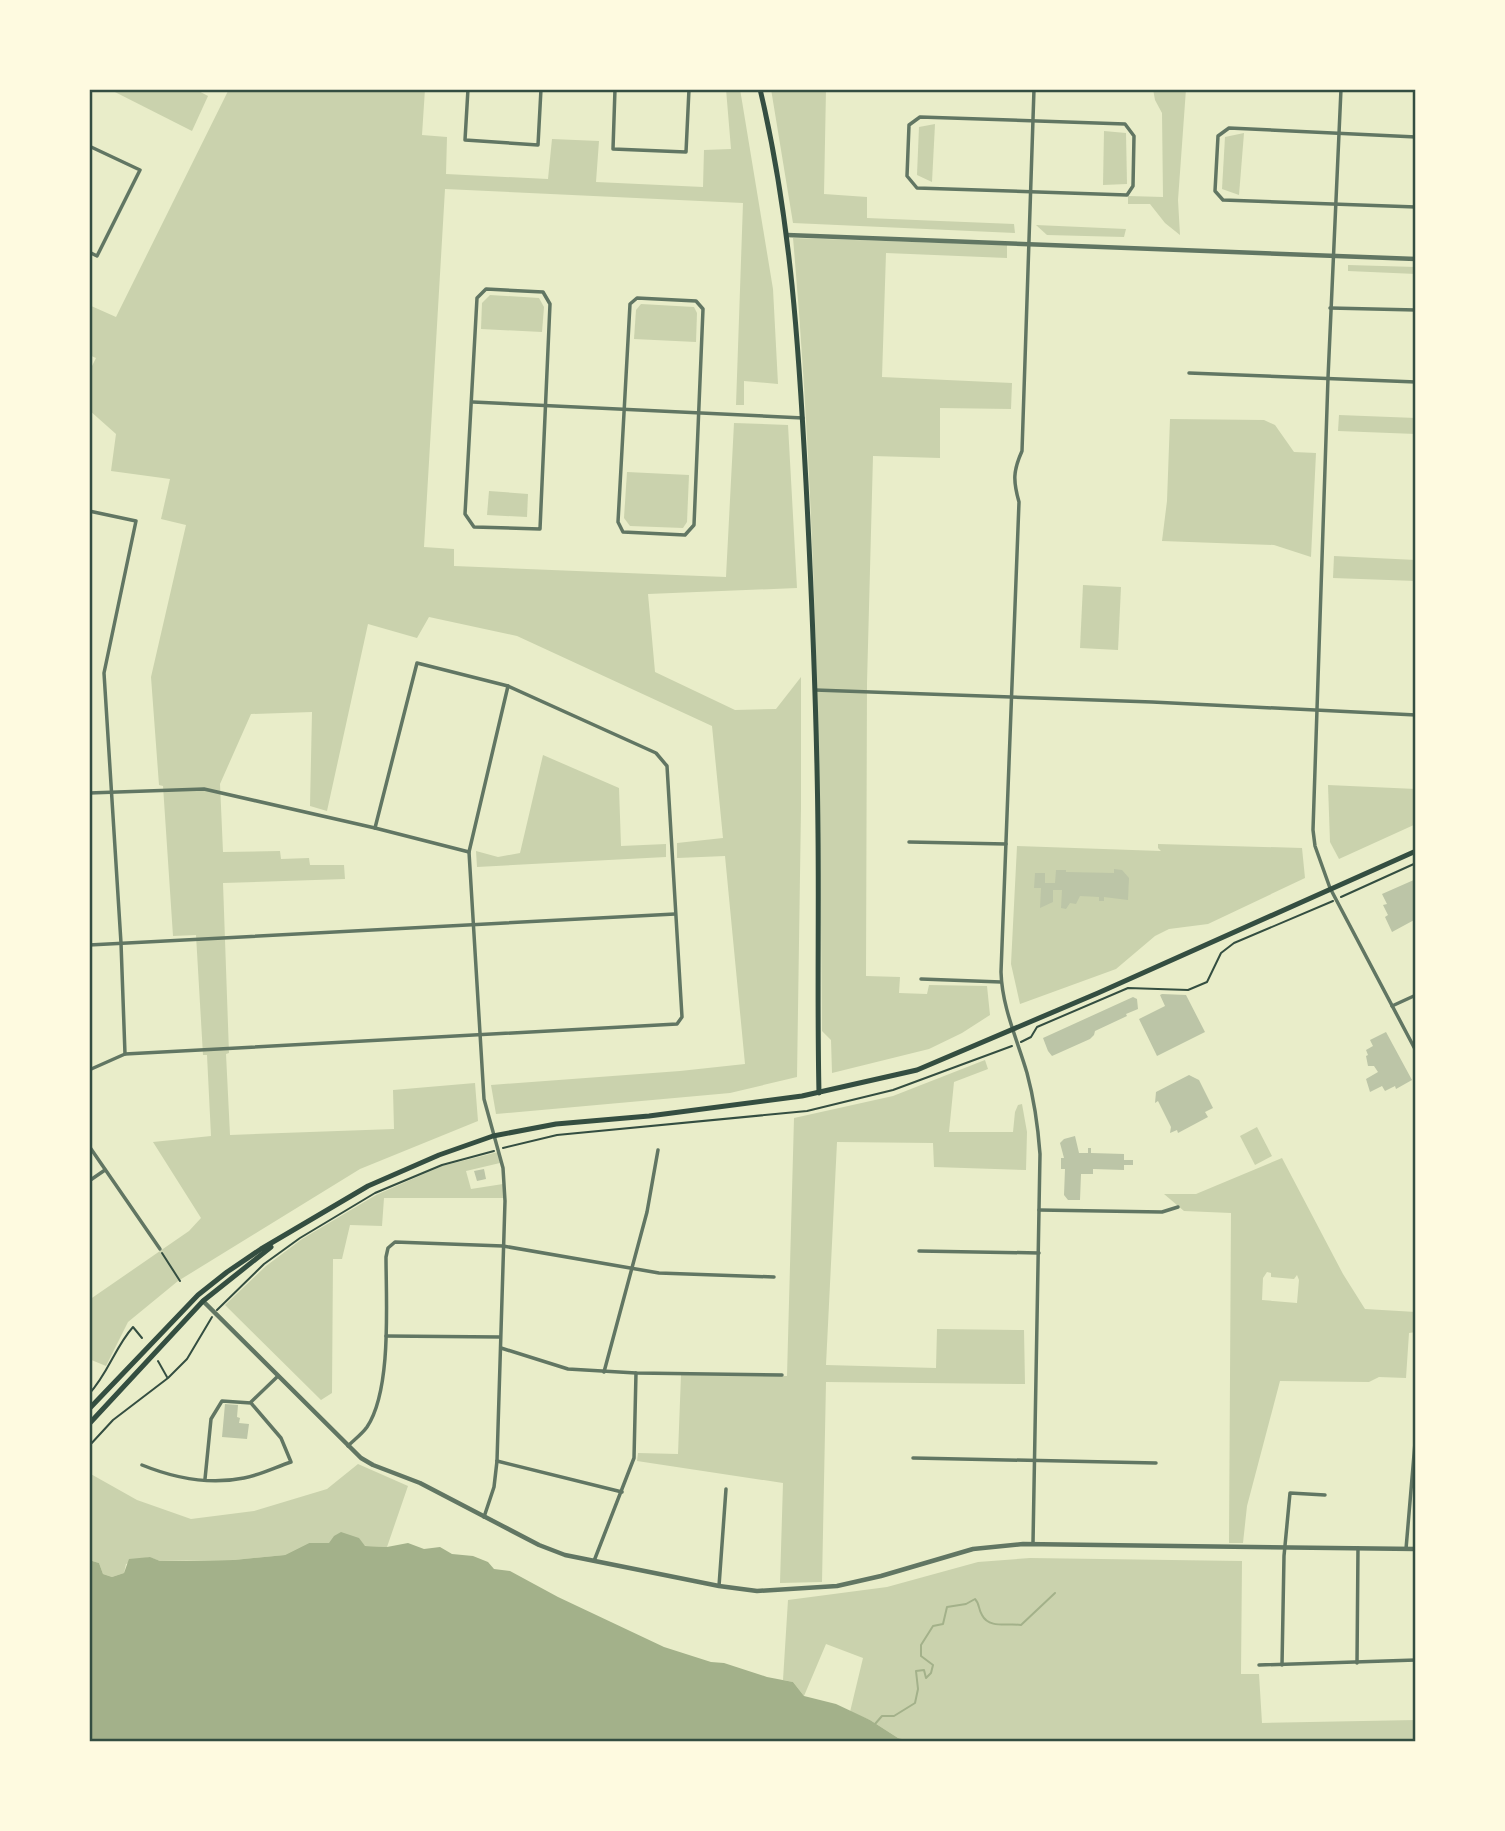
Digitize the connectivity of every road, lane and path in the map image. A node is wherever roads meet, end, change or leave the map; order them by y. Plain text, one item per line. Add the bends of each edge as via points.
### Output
1 (468, 89) edge
2 (541, 89) edge
3 (615, 89) edge
4 (689, 89) edge
5 (760, 89) edge
6 (1034, 89) edge
7 (1341, 89) edge
8 (1033, 122) junction
9 (1339, 133) junction
10 (1416, 137) edge
11 (89, 146) edge
12 (1031, 193) junction
13 (1336, 205) junction
14 (1416, 207) edge
15 (787, 235) junction
16 (1029, 244) junction
17 (89, 252) edge
18 (1334, 255) junction
19 (1416, 259) edge
20 (1331, 308) junction
21 (1416, 310) edge
22 (1189, 373) dead end
23 (1328, 378) junction
24 (1416, 382) edge
25 (471, 401) junction
26 (545, 405) junction
27 (623, 408) junction
28 (699, 412) junction
29 (803, 418) junction
30 (89, 512) edge
31 (508, 686) junction
32 (815, 690) junction
33 (1012, 698) junction
34 (1317, 709) junction
35 (1416, 715) edge
36 (111, 792) junction
37 (89, 793) edge
38 (375, 828) junction
39 (909, 842) dead end
40 (1006, 844) junction
41 (1416, 851) edge
42 (469, 852) junction
43 (1330, 888) junction
44 (675, 914) junction
45 (474, 925) junction
46 (121, 943) junction
47 (89, 945) edge
48 (920, 979) dead end
49 (1001, 982) junction
50 (1416, 995) edge
51 (1392, 1006) junction
52 (1012, 1029) junction
53 (480, 1036) junction
54 (1416, 1051) edge
55 (125, 1054) junction
56 (89, 1070) edge
57 (819, 1093) junction
58 (493, 1136) junction
59 (89, 1146) edge
60 (658, 1150) dead end
61 (105, 1170) junction
62 (89, 1181) edge
63 (1178, 1207) dead end
64 (1039, 1210) junction
65 (503, 1245) junction
66 (160, 1249) joint
67 (919, 1251) dead end
68 (1040, 1253) junction
69 (633, 1270) junction
70 (774, 1277) dead end
71 (180, 1281) dead end
72 (200, 1298) junction
73 (386, 1336) junction
74 (500, 1337) junction
75 (142, 1338) dead end
76 (500, 1348) junction
77 (158, 1361) dead end
78 (604, 1372) junction
79 (636, 1373) junction
80 (782, 1375) dead end
81 (277, 1377) junction
82 (89, 1394) edge
83 (251, 1402) junction
84 (89, 1409) edge
85 (89, 1424) edge
86 (1416, 1431) edge
87 (348, 1446) junction
88 (89, 1447) edge
89 (913, 1458) dead end
90 (497, 1461) junction
91 (1035, 1462) junction
92 (1156, 1463) dead end
93 (142, 1465) dead end
94 (205, 1479) junction
95 (726, 1489) dead end
96 (622, 1492) junction
97 (1325, 1494) dead end
98 (484, 1517) junction
99 (1033, 1543) junction
100 (1285, 1548) junction
101 (1358, 1548) junction
102 (1406, 1549) junction
103 (1416, 1549) edge
104 (593, 1563) junction
105 (719, 1586) junction
106 (1416, 1660) edge
107 (1357, 1663) junction
108 (1259, 1665) dead end
109 (1282, 1665) junction

1 - 2 street via 465,140 538,145
3 - 4 street via 613,149 686,152
5 - 15 main road
6 - 8 street
7 - 9 street
8 - 12 street
8 - 12 street via 1125,124 1134,136 1133,186 1127,195
8 - 12 street via 920,117 909,125 907,176 917,188
9 - 10 street
9 - 13 street
9 - 13 street via 1229,128 1217,136 1215,191 1223,200
11 - 17 street via 139,170 97,256
12 - 16 street
13 - 14 street
13 - 18 street
15 - 16 street
15 - 29 main road
16 - 18 street
16 - 33 street via 1022,451 1015,467 1019,502
18 - 19 street
18 - 20 street
20 - 21 street
20 - 23 street
22 - 23 street
23 - 24 street
23 - 34 street
25 - 26 street
25 - 26 street via 477,298 486,289 543,292 550,304
25 - 26 street via 465,514 474,527 540,529
26 - 27 street
27 - 28 street
27 - 28 street via 630,304 637,298 696,300 703,309
27 - 28 street via 618,522 623,532 685,536 694,525
28 - 29 street
29 - 32 main road
30 - 36 street via 136,521 104,673
31 - 38 street via 417,663
31 - 42 street
31 - 44 street via 656,753 667,766
32 - 33 street
32 - 57 main road
33 - 34 street
33 - 40 street
34 - 35 street
34 - 43 street via 1312,830
36 - 37 street
36 - 38 street via 204,789
36 - 46 street
38 - 42 street
39 - 40 street
40 - 49 street
41 - 43 main road
42 - 45 street
43 - 51 street
43 - 52 main road
44 - 45 street
44 - 53 street via 682,1017 677,1024
45 - 46 street
45 - 53 street
46 - 47 street
46 - 55 street
48 - 49 street
49 - 52 street
50 - 51 street
51 - 54 street
52 - 57 main road via 917,1070
52 - 64 street via 1037,1125
53 - 55 street
53 - 58 street via 484,1099
55 - 56 street
57 - 58 main road via 556,1124
58 - 65 street via 503,1168
58 - 72 main road via 368,1186 238,1264
59 - 61 street
60 - 69 street
61 - 62 street
61 - 66 street
63 - 64 street via 1161,1212
64 - 68 street
65 - 69 street
65 - 73 street via 395,1242 386,1257
65 - 74 street
66 - 71 path
67 - 68 street
68 - 91 street
69 - 70 street
69 - 78 street
72 - 81 street
72 - 84 main road
72 - 85 main road
73 - 74 street
73 - 87 street via 372,1416
74 - 76 street
75 - 82 path via 133,1327
76 - 78 street via 568,1369
76 - 90 street
77 - 88 path via 168,1378 113,1420
78 - 79 street
79 - 80 street
79 - 96 street via 636,1448
81 - 83 street
81 - 87 street
83 - 94 street via 222,1401 216,1410 211,1419
83 - 94 street via 281,1438 291,1462 244,1478
86 - 102 street
87 - 98 street via 373,1465 420,1483
89 - 91 street
90 - 96 street
90 - 98 street
91 - 92 street
91 - 99 street
93 - 94 street via 186,1479
95 - 105 street
96 - 104 street
97 - 100 street via 1290,1493
98 - 104 street via 539,1545
99 - 100 street
99 - 105 street via 973,1549 837,1586 757,1591
100 - 101 street
100 - 109 street
101 - 102 street
101 - 107 street
102 - 103 street
104 - 105 street
106 - 107 street
107 - 109 street
108 - 109 street

